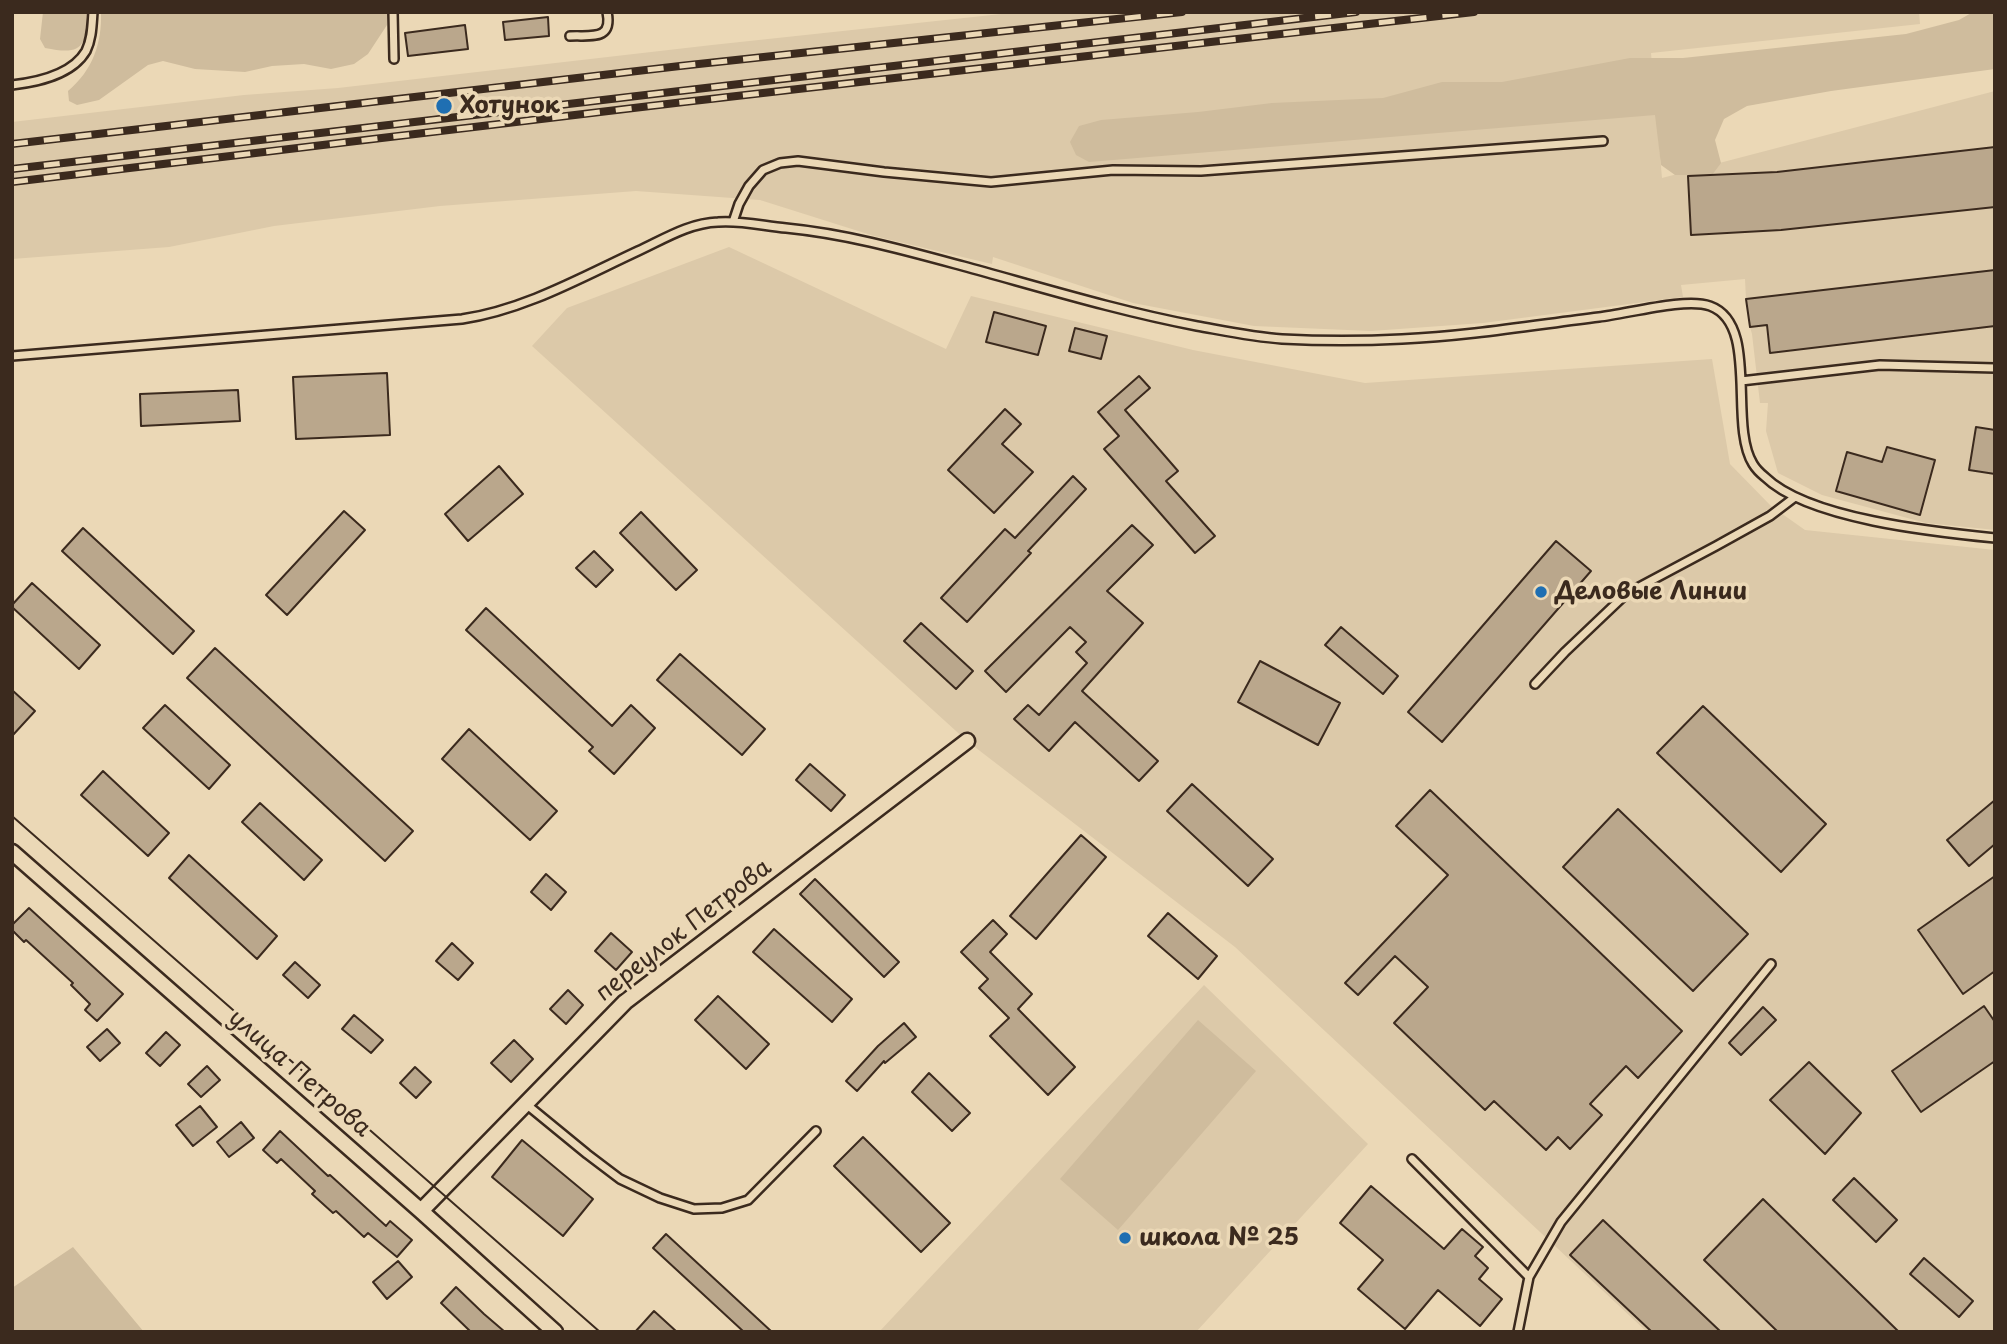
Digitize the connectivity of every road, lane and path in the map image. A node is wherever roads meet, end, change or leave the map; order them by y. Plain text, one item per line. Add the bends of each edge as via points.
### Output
1 (93, 12) edge
2 (393, 12) edge
3 (607, 12) edge
4 (570, 36) dead end
5 (394, 59) dead end
6 (12, 85) edge
7 (1603, 141) dead end
8 (733, 222) junction
9 (12, 356) edge
10 (1995, 368) edge
11 (1741, 381) junction
12 (1796, 498) junction
13 (1995, 538) edge
14 (1535, 684) dead end
15 (967, 741) dead end
16 (12, 852) edge
17 (1771, 964) dead end
18 (526, 1103) junction
19 (816, 1131) dead end
20 (1412, 1159) dead end
21 (421, 1211) junction
22 (1529, 1277) junction
23 (555, 1332) edge
24 (1518, 1332) edge

1 - 6 lane via 87,48 78,62 55,75
2 - 5 lane
3 - 4 lane via 608,29 602,34
7 - 8 lane via 1201,171 1113,170 991,182 798,161 763,170 749,186
8 - 9 lane via 697,223 488,315
8 - 11 lane via 873,241 1133,313 1280,339 1404,339 1711,306 1732,324
10 - 11 lane via 1880,365
11 - 12 lane via 1744,430 1753,465 1768,481
12 - 13 lane via 1868,520
12 - 14 lane via 1626,594
15 - 18 street, переулок Петрова via 625,1002
16 - 21 street, улица Петрова
17 - 22 lane via 1561,1222
18 - 19 lane via 620,1179 694,1209 722,1208 748,1200
18 - 21 street, переулок Петрова
20 - 22 lane
21 - 23 street, улица Петрова
22 - 24 lane

